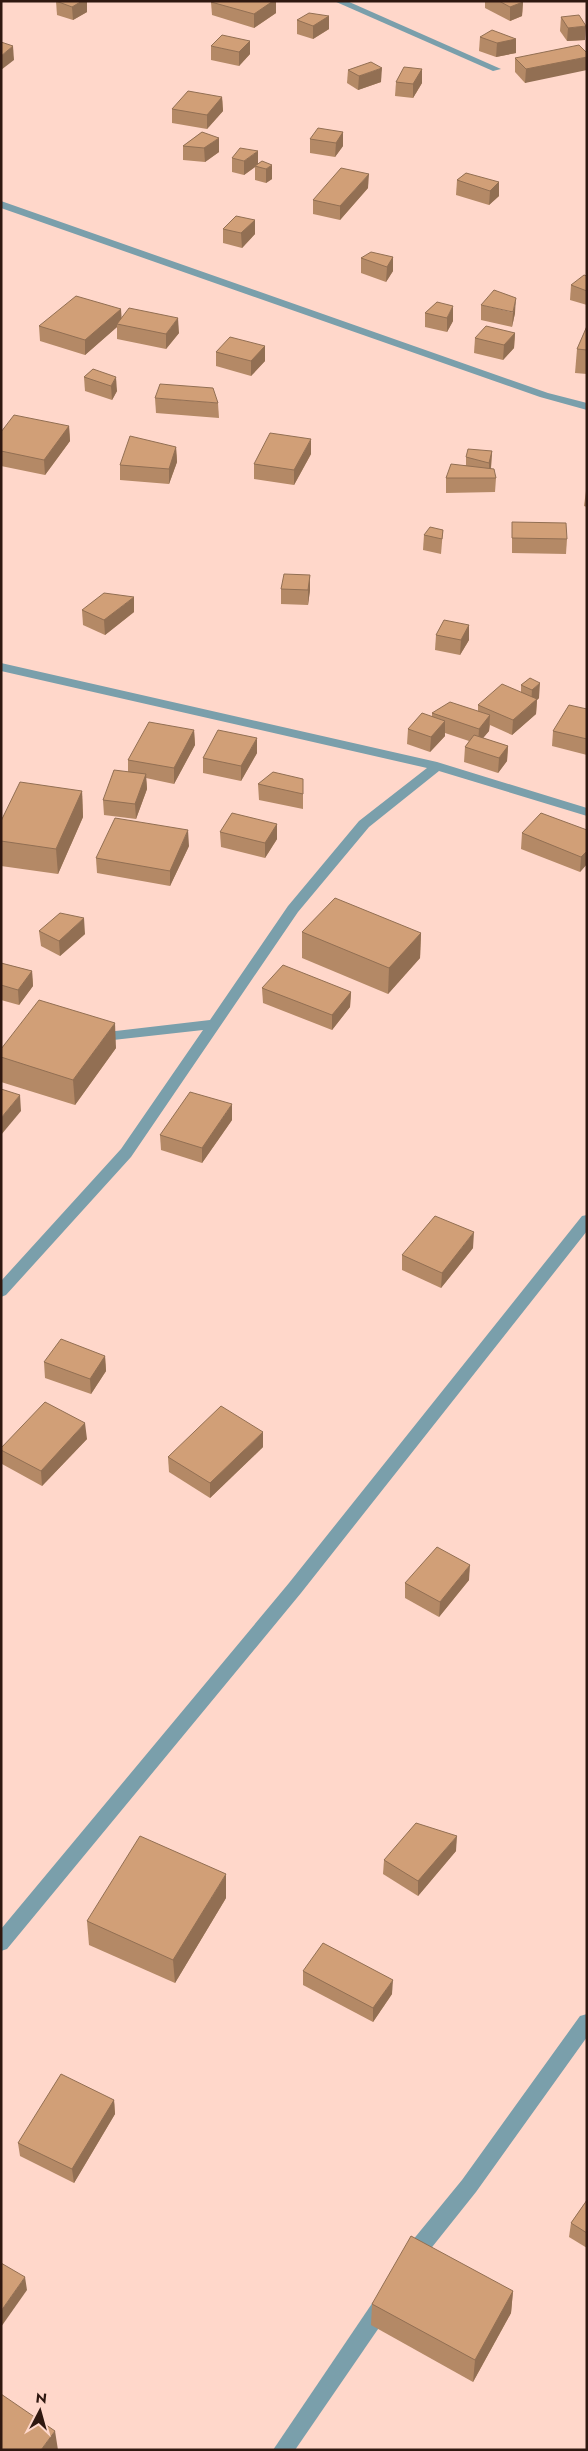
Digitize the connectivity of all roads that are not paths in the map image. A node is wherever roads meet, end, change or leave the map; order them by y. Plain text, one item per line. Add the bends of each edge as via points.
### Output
1 (339, 1) edge
2 (496, 69) dead end
3 (1, 204) edge
4 (587, 407) edge
5 (1, 667) edge
6 (438, 766) junction
7 (587, 812) edge
8 (214, 1024) junction
9 (82, 1039) edge
10 (587, 1220) edge
11 (1, 1291) edge
12 (1, 1943) edge
13 (587, 2022) edge
14 (282, 2450) edge

1 - 2 street
3 - 4 street
5 - 6 street
6 - 7 street
6 - 8 street via 364,824 292,909
8 - 9 street
8 - 11 street via 126,1153
10 - 12 street via 295,1588
13 - 14 street via 468,2186 410,2258 371,2325

